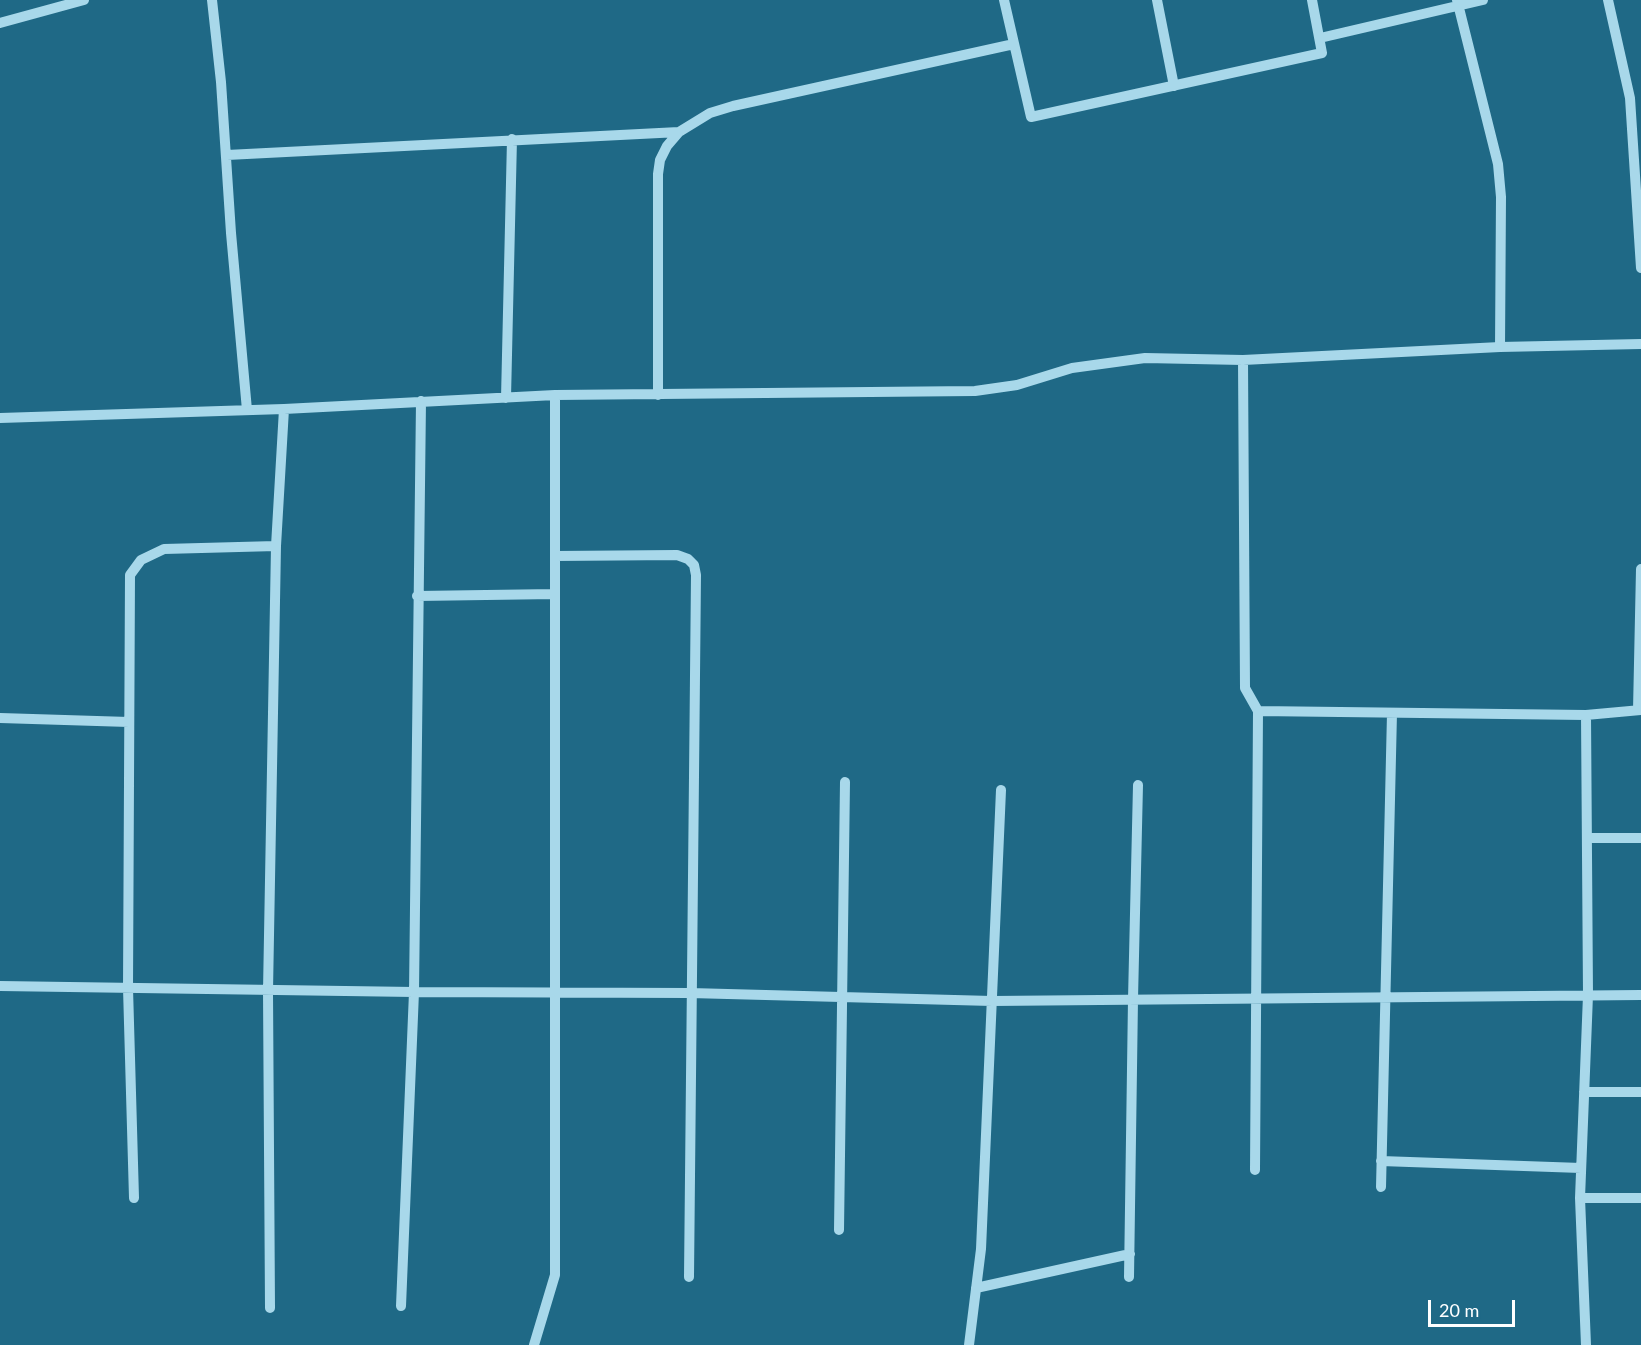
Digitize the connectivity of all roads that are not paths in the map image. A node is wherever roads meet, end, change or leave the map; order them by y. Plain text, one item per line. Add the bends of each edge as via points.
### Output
1 (84, 0) edge
2 (212, 0) edge
3 (1004, 0) edge
4 (1157, 0) edge
5 (1312, 0) edge
6 (1483, 0) edge
7 (1608, 0) edge
8 (1458, 3) edge
9 (0, 23) edge
10 (1320, 38) junction
11 (1014, 44) junction
12 (1174, 86) junction
13 (679, 132) junction
14 (512, 140) junction
15 (227, 155) junction
16 (1641, 268) edge
17 (1641, 344) edge
18 (1500, 347) junction
19 (1243, 360) junction
20 (658, 395) junction
21 (555, 396) junction
22 (506, 398) junction
23 (420, 401) junction
24 (285, 409) junction
25 (247, 410) junction
26 (0, 418) edge
27 (276, 546) junction
28 (555, 556) junction
29 (1641, 569) edge
30 (555, 594) junction
31 (417, 596) junction
32 (1639, 710) edge
33 (1258, 711) junction
34 (1392, 712) junction
35 (1586, 715) junction
36 (0, 718) edge
37 (129, 722) junction
38 (845, 782) dead end
39 (1138, 785) dead end
40 (1001, 790) dead end
41 (1587, 838) junction
42 (1641, 838) edge
43 (0, 986) edge
44 (128, 988) junction
45 (268, 991) junction
46 (414, 992) junction
47 (556, 993) junction
48 (690, 993) junction
49 (1588, 995) junction
50 (1641, 995) edge
51 (843, 996) junction
52 (1384, 997) junction
53 (1256, 998) junction
54 (1133, 999) junction
55 (992, 1000) junction
56 (1584, 1092) junction
57 (1641, 1092) edge
58 (1381, 1161) junction
59 (1581, 1168) junction
60 (1255, 1170) dead end
61 (1381, 1188) dead end
62 (135, 1198) dead end
63 (1580, 1198) junction
64 (1641, 1198) edge
65 (839, 1230) dead end
66 (1130, 1254) junction
67 (689, 1277) dead end
68 (1130, 1277) dead end
69 (976, 1288) junction
70 (401, 1306) dead end
71 (270, 1308) dead end
72 (534, 1345) edge
73 (969, 1345) edge
74 (1586, 1345) edge

1 - 9 street
2 - 15 street
3 - 11 street
4 - 12 street
5 - 10 street
6 - 8 street
7 - 16 street via 1630,98
8 - 10 street
8 - 18 street via 1498,164
10 - 12 street via 1322,53
11 - 12 street via 1031,117
11 - 13 street via 733,106 711,113
13 - 14 street
13 - 20 street via 660,160 658,174
14 - 15 street
14 - 22 street
15 - 25 street
17 - 18 street
18 - 19 street
19 - 20 street via 1145,358 1072,368 1017,385 975,392
19 - 33 street via 1245,688
20 - 21 street
21 - 22 street
21 - 28 street
22 - 23 street
23 - 24 street
23 - 31 street
24 - 25 street
24 - 27 street
25 - 26 street
27 - 37 street via 164,549 134,567 129,583
27 - 45 street
28 - 30 street
28 - 48 street via 677,555 694,565
29 - 32 street
30 - 31 street
30 - 47 street
31 - 46 street
32 - 35 street
33 - 34 street
33 - 53 street
34 - 35 street
34 - 52 street
35 - 41 street
36 - 37 street
37 - 44 street
38 - 51 street
39 - 54 street
40 - 55 street
41 - 42 street
41 - 49 street
43 - 44 street
44 - 45 street
44 - 62 street
45 - 46 street
45 - 71 street
46 - 47 street
46 - 70 street
47 - 48 street
47 - 72 street via 555,1275
48 - 51 street
48 - 67 street
49 - 50 street
49 - 52 street
49 - 56 street
51 - 55 street
51 - 65 street
52 - 53 street
52 - 58 street
53 - 54 street
53 - 60 street
54 - 55 street
54 - 66 street
55 - 69 street
56 - 57 street
56 - 59 street
58 - 59 street
58 - 61 street
59 - 63 street
63 - 64 street
63 - 74 street
66 - 68 street
66 - 69 street
69 - 73 street

